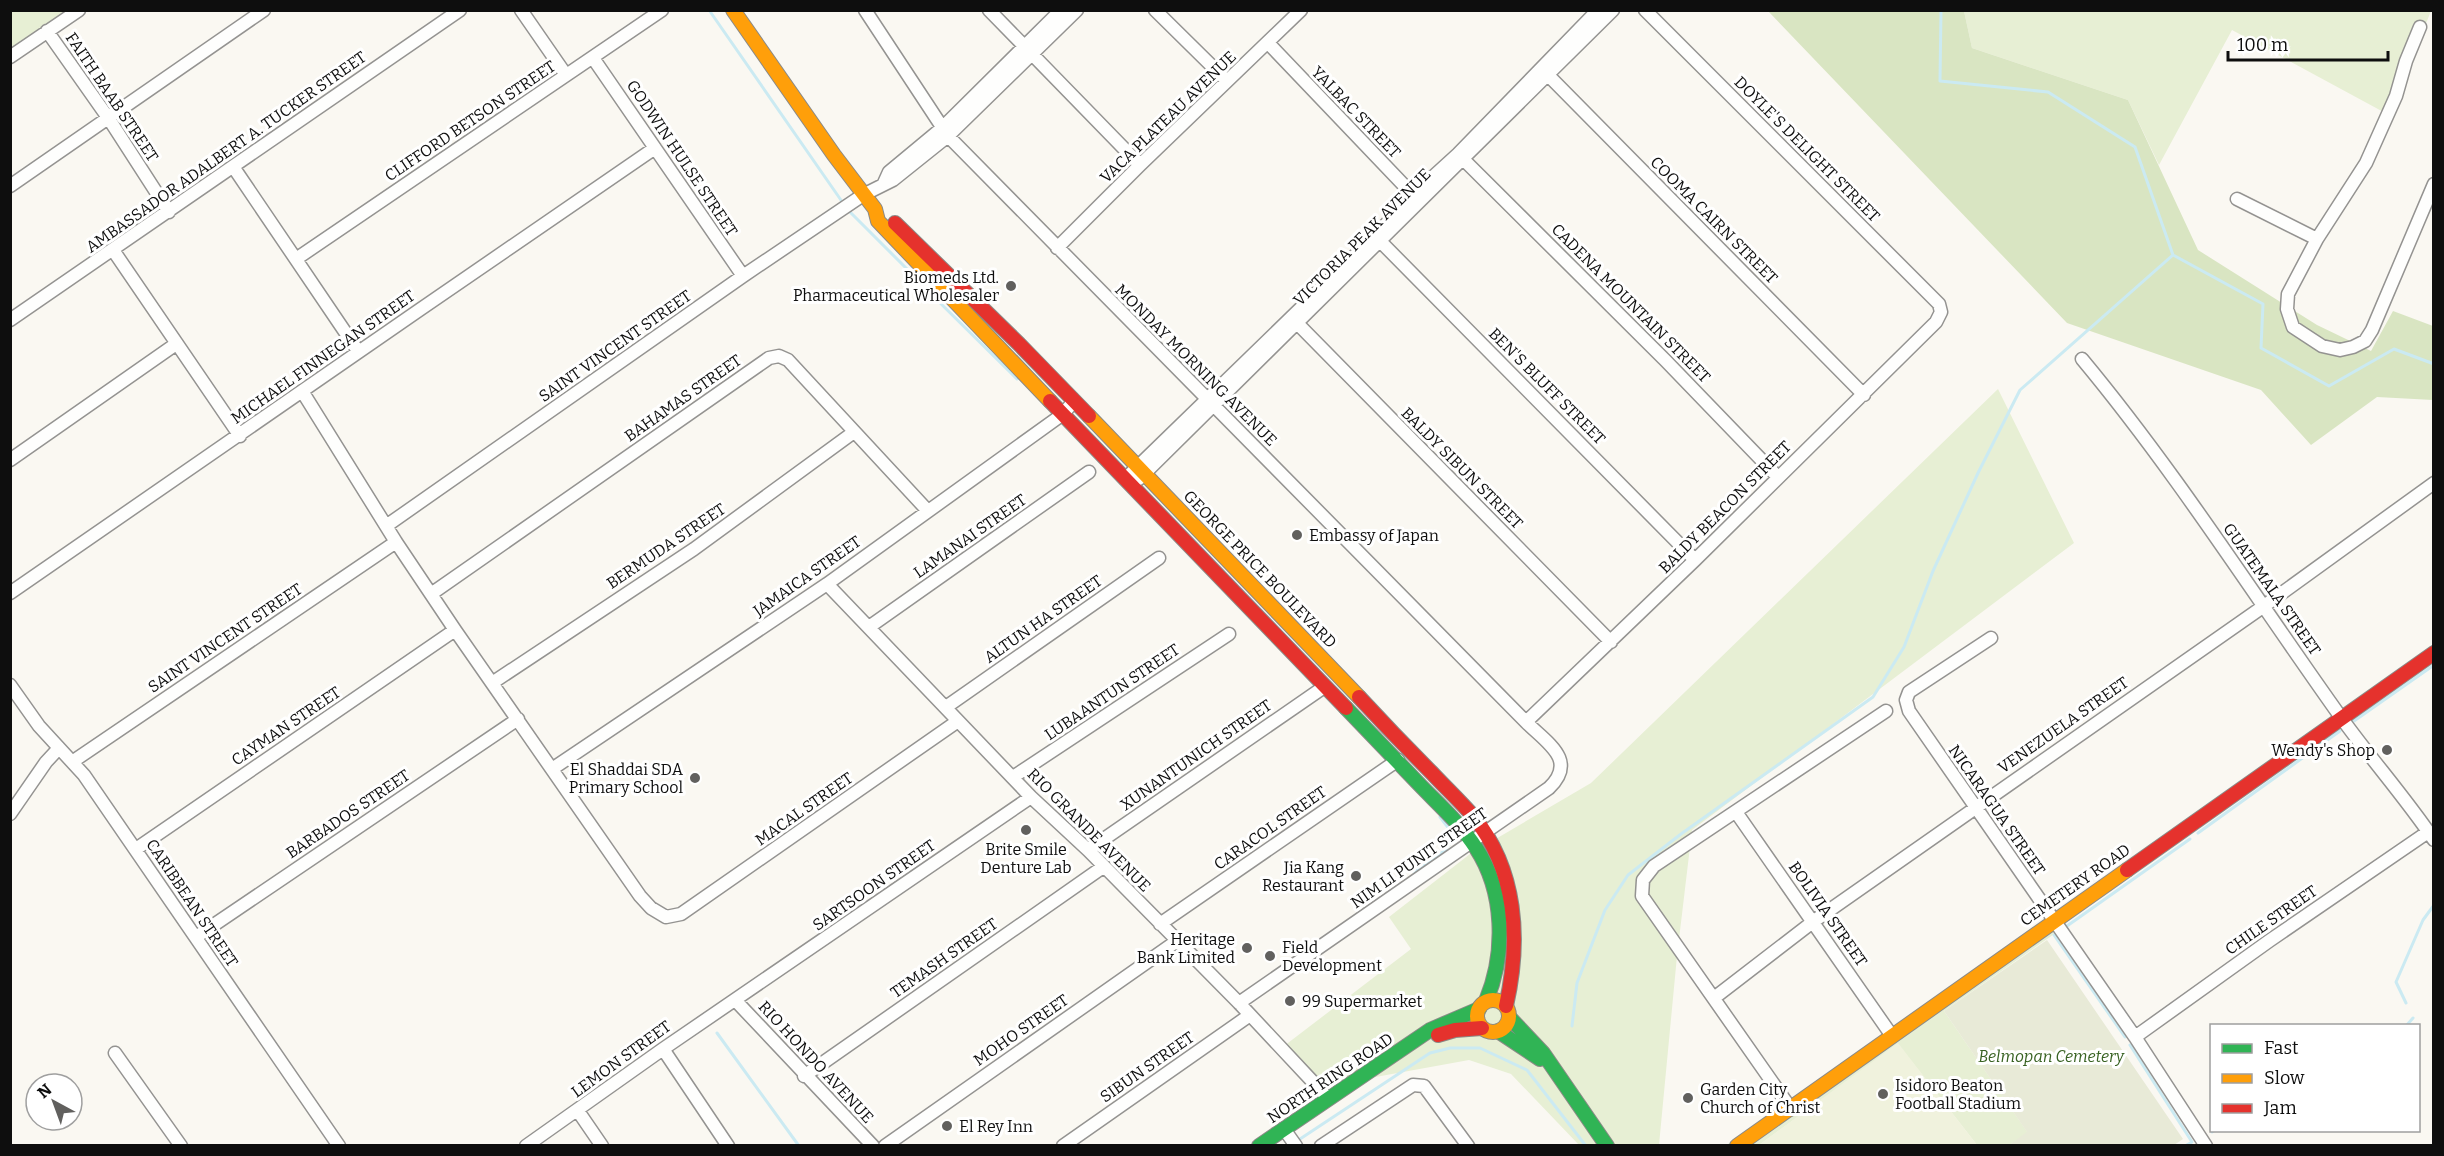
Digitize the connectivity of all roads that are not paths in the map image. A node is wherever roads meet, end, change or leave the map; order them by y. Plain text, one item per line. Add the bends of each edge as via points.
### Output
1 (79, 10) edge
2 (264, 10) edge
3 (460, 10) edge
4 (521, 10) edge
5 (662, 10) edge
6 (733, 10) edge
7 (865, 10) edge
8 (989, 10) edge
9 (1061, 10) edge
10 (1077, 10) edge
11 (1155, 10) edge
12 (1301, 10) edge
13 (1598, 10) edge
14 (1613, 10) edge
15 (1645, 10) edge
16 (62, 15) edge
17 (2420, 27) dead end
18 (47, 32) junction
19 (1269, 44) junction
20 (1028, 50) junction
21 (10, 57) edge
22 (593, 58) junction
23 (1545, 71) junction
24 (566, 75) junction
25 (1227, 81) junction
26 (109, 118) junction
27 (945, 132) junction
28 (655, 148) junction
29 (1461, 157) junction
30 (1140, 165) junction
31 (234, 168) junction
32 (2433, 184) edge
33 (10, 186) edge
34 (863, 195) junction
35 (1417, 198) junction
36 (2237, 199) dead end
37 (875, 209) junction
38 (169, 212) junction
39 (1378, 239) junction
40 (2317, 239) junction
41 (1058, 248) junction
42 (113, 250) junction
43 (296, 260) junction
44 (743, 276) junction
45 (1941, 312) joint
46 (10, 320) edge
47 (1294, 320) junction
48 (176, 344) junction
49 (358, 351) junction
50 (2082, 359) dead end
51 (302, 391) junction
52 (1864, 395) junction
53 (1074, 401) junction
54 (1210, 403) junction
55 (1063, 414) junction
56 (854, 432) junction
57 (240, 436) junction
58 (10, 460) edge
59 (1141, 470) junction
60 (1089, 472) dead end
61 (1778, 477) junction
62 (1128, 482) junction
63 (2433, 483) edge
64 (928, 511) junction
65 (386, 526) junction
66 (396, 542) junction
67 (1159, 558) dead end
68 (1695, 560) junction
69 (827, 584) junction
70 (10, 593) edge
71 (431, 594) junction
72 (2264, 606) junction
73 (1285, 618) junction
74 (870, 627) junction
75 (455, 630) junction
76 (1272, 630) junction
77 (1229, 634) dead end
78 (1991, 638) dead end
79 (1611, 642) junction
80 (2433, 653) edge
81 (492, 683) junction
82 (10, 685) edge
83 (1324, 687) dead end
84 (946, 707) junction
85 (1886, 711) dead end
86 (2341, 718) junction
87 (518, 719) junction
88 (958, 721) junction
89 (1527, 722) junction
90 (59, 748) junction
91 (1398, 760) junction
92 (72, 762) junction
93 (552, 769) junction
94 (1013, 777) junction
95 (1031, 797) junction
96 (1975, 807) junction
97 (1736, 812) junction
98 (10, 814) edge
99 (1485, 831) junction
100 (2431, 836) edge
101 (1472, 841) junction
102 (136, 849) junction
103 (1088, 850) junction
104 (1103, 867) junction
105 (1514, 917) junction
106 (1498, 919) junction
107 (2053, 920) junction
108 (1814, 921) junction
109 (1160, 924) junction
110 (196, 936) junction
111 (1177, 941) junction
112 (1714, 998) junction
113 (736, 1001) junction
114 (1239, 1003) junction
115 (1483, 1005) junction
116 (1508, 1012) junction
117 (1250, 1015) junction
118 (1482, 1028) junction
119 (1498, 1031) junction
120 (1892, 1036) junction
121 (2134, 1037) junction
122 (1420, 1039) junction
123 (663, 1049) junction
124 (115, 1053) dead end
125 (1551, 1066) junction
126 (804, 1076) junction
127 (1328, 1097) junction
128 (1791, 1109) junction
129 (578, 1111) junction
130 (1284, 1129) junction
131 (1340, 1140) edge
132 (182, 1146) edge
133 (339, 1146) edge
134 (526, 1146) edge
135 (602, 1146) edge
136 (728, 1146) edge
137 (873, 1146) edge
138 (885, 1146) edge
139 (1062, 1146) edge
140 (1259, 1146) edge
141 (1296, 1146) edge
142 (1321, 1146) edge
143 (1468, 1146) edge
144 (1607, 1146) edge
145 (1737, 1146) edge
146 (2206, 1146) edge

1 - 16 street
2 - 26 street
3 - 31 street, AMBASSADOR ADALBERT A. TUCKER STREET
4 - 24 street
5 - 22 street, CLIFFORD BETSON STREET
6 - 34 main road, GEORGE PRICE BOULEVARD
7 - 27 street, MONDAY MORNING AVENUE
8 - 20 street
9 - 20 street
10 - 20 street
11 - 25 street
12 - 19 street, VACA PLATEAU AVENUE
13 - 23 street
14 - 23 street, VICTORIA PEAK AVENUE
15 - 45 street, DOYLE'S DELIGHT STREET via 1939,304
16 - 18 street
17 - 40 street via 2396,96 2366,163
18 - 21 street
18 - 26 street, FAITH BAAB STREET
19 - 25 street, VACA PLATEAU AVENUE
19 - 35 street, YALBAC STREET
20 - 27 street, SAINT VINCENT STREET
20 - 30 street
22 - 24 street, CLIFFORD BETSON STREET
22 - 28 street, GODWIN HULSE STREET
23 - 29 street, VICTORIA PEAK AVENUE
23 - 52 street, COOMA CAIRN STREET
24 - 43 street, CLIFFORD BETSON STREET
25 - 30 street, VACA PLATEAU AVENUE
26 - 33 street
26 - 38 street, FAITH BAAB STREET
27 - 34 street, SAINT VINCENT STREET via 893,180
27 - 41 street, MONDAY MORNING AVENUE
28 - 44 street, GODWIN HULSE STREET
28 - 49 street, MICHAEL FINNEGAN STREET
29 - 35 street, VICTORIA PEAK AVENUE
29 - 61 street, CADENA MOUNTAIN STREET
30 - 41 street, VACA PLATEAU AVENUE
31 - 38 street, AMBASSADOR ADALBERT A. TUCKER STREET
31 - 43 street
32 - 40 street via 2372,330 2365,341 2340,350 2322,346 2293,327 2289,319 2288,294
34 - 37 main road, GEORGE PRICE BOULEVARD
34 - 44 street, SAINT VINCENT STREET
35 - 39 street, VICTORIA PEAK AVENUE
36 - 40 street
37 - 53 main road, GEORGE PRICE BOULEVARD via 887,215
37 - 55 main road, GEORGE PRICE BOULEVARD via 878,220
38 - 42 street, AMBASSADOR ADALBERT A. TUCKER STREET
39 - 47 street, VICTORIA PEAK AVENUE
39 - 68 street, BEN'S BLUFF STREET
41 - 54 street, MONDAY MORNING AVENUE
42 - 46 street, AMBASSADOR ADALBERT A. TUCKER STREET
42 - 48 street
43 - 49 street
44 - 65 street, SAINT VINCENT STREET
45 - 52 street, BALDY BEACON STREET via 1936,322
47 - 54 street, VICTORIA PEAK AVENUE
47 - 79 street, BALDY SIBUN STREET
48 - 57 street
48 - 58 street
49 - 51 street, MICHAEL FINNEGAN STREET
50 - 72 street, GUATEMALA STREET
51 - 57 street, MICHAEL FINNEGAN STREET
51 - 65 street
52 - 61 street, BALDY BEACON STREET
53 - 55 street, JAMAICA STREET
53 - 59 main road, GEORGE PRICE BOULEVARD
54 - 59 street, VICTORIA PEAK AVENUE
54 - 89 street, MONDAY MORNING AVENUE
55 - 62 main road, GEORGE PRICE BOULEVARD
55 - 64 street, JAMAICA STREET
56 - 64 street, BAHAMAS STREET
56 - 71 street, BAHAMAS STREET via 788,360 779,356 769,358
56 - 81 street, BERMUDA STREET via 694,549
57 - 70 street, MICHAEL FINNEGAN STREET
59 - 62 street, VICTORIA PEAK AVENUE
59 - 73 main road, GEORGE PRICE BOULEVARD
60 - 74 street, LAMANAI STREET
61 - 68 street, BALDY BEACON STREET
62 - 76 main road, GEORGE PRICE BOULEVARD
63 - 72 street, VENEZUELA STREET
64 - 69 street, JAMAICA STREET
65 - 66 street
66 - 71 street
66 - 92 street, SAINT VINCENT STREET
67 - 84 street, ALTUN HA STREET
68 - 79 street, BALDY BEACON STREET
69 - 74 street, RIO GRANDE AVENUE
69 - 93 street, JAMAICA STREET
71 - 75 street
72 - 86 street, GUATEMALA STREET
72 - 96 street, VENEZUELA STREET
73 - 76 main road
73 - 99 main road, GEORGE PRICE BOULEVARD
74 - 84 street, RIO GRANDE AVENUE
75 - 81 street
75 - 102 street, CAYMAN STREET
76 - 91 main road, GEORGE PRICE BOULEVARD
77 - 94 street, LUBAANTUN STREET
78 - 96 street, NICARAGUA STREET via 1909,692 1906,700 1909,711
79 - 89 street, BALDY BEACON STREET
80 - 86 main road, CEMETERY ROAD
81 - 87 street
82 - 90 street, CARIBBEAN STREET
83 - 103 street, XUNANTUNICH STREET
84 - 88 street, RIO GRANDE AVENUE
85 - 97 street
86 - 100 street, GUATEMALA STREET
86 - 107 main road, CEMETERY ROAD
87 - 93 street
87 - 110 street, BARBADOS STREET
88 - 93 street, MACAL STREET via 681,914 666,917 640,896
88 - 94 street, RIO GRANDE AVENUE
89 - 99 street, NIM LI PUNIT STREET via 1558,754 1563,763 1559,779
90 - 92 street, CARIBBEAN STREET
90 - 98 street
91 - 101 main road, GEORGE PRICE BOULEVARD
91 - 109 street, CARACOL STREET
92 - 102 street, CARIBBEAN STREET
94 - 95 street, RIO GRANDE AVENUE
95 - 103 street, RIO GRANDE AVENUE
95 - 113 street, SARTSOON STREET
96 - 107 street, NICARAGUA STREET
96 - 108 street, VENEZUELA STREET
97 - 108 street, BOLIVIA STREET
97 - 112 street via 1654,866 1643,880 1642,897
99 - 101 street, NIM LI PUNIT STREET
99 - 105 main road, GEORGE PRICE BOULEVARD via 1506,872
100 - 121 street, CHILE STREET via 2269,941
101 - 106 main road, GEORGE PRICE BOULEVARD via 1489,873
101 - 114 street, NIM LI PUNIT STREET
102 - 110 street, CARIBBEAN STREET
103 - 104 street, RIO GRANDE AVENUE
104 - 109 street, RIO GRANDE AVENUE
104 - 126 street, TEMASH STREET
105 - 106 main road
105 - 116 main road, GEORGE PRICE BOULEVARD via 1514,966
106 - 115 main road, GEORGE PRICE BOULEVARD via 1494,983
107 - 120 main road, CEMETERY ROAD
107 - 121 street, NICARAGUA STREET
108 - 112 street, VENEZUELA STREET
108 - 120 street, BOLIVIA STREET
109 - 111 street, RIO GRANDE AVENUE
110 - 133 street, CARIBBEAN STREET
111 - 114 street, RIO GRANDE AVENUE
111 - 138 street, MOHO STREET
112 - 128 street
113 - 123 street, LEMON STREET
113 - 126 street, RIO HONDO AVENUE
114 - 117 street, RIO GRANDE AVENUE
115 - 116 main road via 1497,1000
115 - 118 main road via 1477,1019
115 - 122 main road, NORTH RING ROAD via 1430,1030
116 - 119 main road via 1506,1026
116 - 125 main road
117 - 127 street, RIO GRANDE AVENUE
117 - 139 street, SIBUN STREET
118 - 119 main road
118 - 122 main road, NORTH RING ROAD
119 - 125 main road
120 - 128 main road, CEMETERY ROAD
121 - 146 street, NICARAGUA STREET
122 - 127 main road, NORTH RING ROAD
123 - 129 street, LEMON STREET
123 - 136 street
124 - 132 street
125 - 144 main road
126 - 137 street, RIO HONDO AVENUE
127 - 130 main road, NORTH RING ROAD
128 - 145 main road, CEMETERY ROAD
129 - 134 street, LEMON STREET
129 - 135 street
130 - 140 main road, NORTH RING ROAD
130 - 141 street
131 - 142 street
131 - 143 street via 1413,1085 1424,1086

